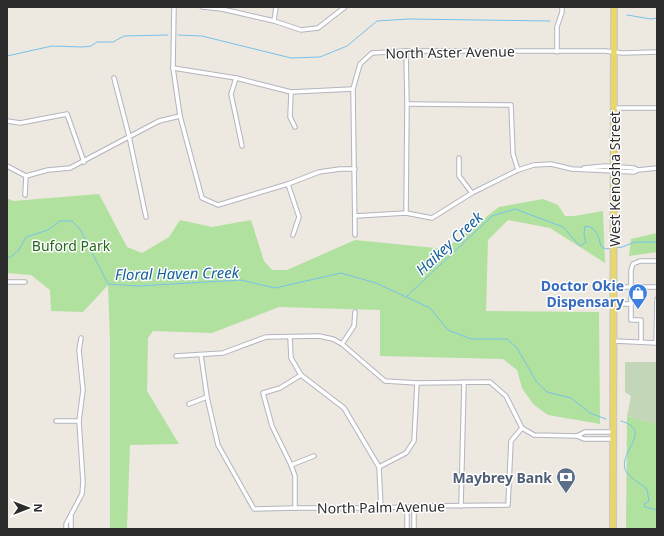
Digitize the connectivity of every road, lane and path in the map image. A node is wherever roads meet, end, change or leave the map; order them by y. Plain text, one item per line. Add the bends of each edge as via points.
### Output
1 (174, 7) edge
2 (202, 7) edge
3 (276, 7) edge
4 (345, 7) edge
5 (562, 7) edge
6 (614, 7) edge
7 (222, 8) edge
8 (274, 21) junction
9 (406, 51) junction
10 (557, 52) junction
11 (614, 52) junction
12 (657, 52) edge
13 (172, 68) junction
14 (114, 78) dead end
15 (236, 78) junction
16 (353, 89) junction
17 (291, 92) junction
18 (408, 104) junction
19 (614, 108) junction
20 (657, 108) edge
21 (180, 116) junction
22 (7, 121) edge
23 (295, 126) dead end
24 (129, 136) junction
25 (242, 146) dead end
26 (459, 158) dead end
27 (84, 162) junction
28 (7, 166) edge
29 (657, 168) edge
30 (355, 169) junction
31 (614, 169) junction
32 (518, 170) junction
33 (26, 176) junction
34 (288, 184) junction
35 (472, 192) junction
36 (25, 195) dead end
37 (406, 213) junction
38 (355, 216) junction
39 (146, 217) dead end
40 (293, 235) dead end
41 (355, 235) dead end
42 (657, 261) edge
43 (7, 282) edge
44 (25, 282) dead end
45 (614, 287) junction
46 (630, 287) junction
47 (657, 287) edge
48 (657, 299) edge
49 (614, 304) junction
50 (631, 304) junction
51 (355, 312) dead end
52 (290, 337) junction
53 (81, 338) dead end
54 (614, 341) junction
55 (641, 342) junction
56 (657, 343) edge
57 (342, 344) junction
58 (201, 355) junction
59 (176, 356) dead end
60 (301, 375) junction
61 (464, 382) junction
62 (417, 384) junction
63 (207, 397) junction
64 (189, 404) dead end
65 (56, 421) dead end
66 (79, 421) junction
67 (522, 428) junction
68 (613, 432) junction
69 (577, 436) junction
70 (613, 439) junction
71 (314, 456) dead end
72 (291, 465) junction
73 (379, 466) junction
74 (414, 506) junction
75 (461, 506) junction
76 (407, 507) junction
77 (295, 508) junction
78 (381, 508) junction
79 (71, 515) junction
80 (66, 529) edge
81 (71, 529) edge
82 (407, 529) edge
83 (414, 529) edge
84 (614, 529) edge

1 - 13 street
2 - 7 street
3 - 8 street
4 - 8 street via 318,28 301,30
5 - 10 street via 557,27
6 - 11 main road, West Kenosha Street
7 - 8 street
9 - 10 street, North Aster Avenue
9 - 16 street, North Aster Avenue via 372,53 360,64
9 - 18 street
10 - 11 street, North Aster Avenue
11 - 12 street, North Aster Avenue
11 - 19 main road, West Kenosha Street
13 - 15 street
13 - 21 street
14 - 24 street
15 - 17 street
15 - 25 street via 231,94
16 - 17 street
16 - 30 street, North Aster Avenue
17 - 23 street via 290,117
18 - 32 street via 512,105 513,154
18 - 37 street
19 - 20 street
19 - 31 main road, West Kenosha Street
21 - 24 street via 159,121
21 - 34 street via 202,198 218,205
22 - 27 street via 20,123 67,114
24 - 27 street
24 - 39 street
26 - 35 street via 459,176
27 - 33 street via 70,168
28 - 33 street
29 - 31 street via 634,172
30 - 34 street via 319,172
30 - 38 street, North Aster Avenue
31 - 32 street via 579,169 543,164
31 - 45 main road, West Kenosha Street
32 - 35 street
33 - 36 street
34 - 40 street via 299,216
35 - 37 street via 432,218
37 - 38 street
38 - 41 street, North Aster Avenue
42 - 46 street via 640,261 633,264
43 - 44 street
45 - 46 street
45 - 49 main road, West Kenosha Street
46 - 47 street
46 - 50 street
48 - 56 street
49 - 50 street
49 - 54 main road, West Kenosha Street
50 - 55 street via 631,320 641,320
51 - 57 street via 354,326
52 - 57 street via 319,336
52 - 58 street via 266,337 223,353
52 - 60 street via 291,358
53 - 66 street via 83,390
54 - 55 street
54 - 68 main road, West Kenosha Street
55 - 56 street
57 - 62 street via 385,381
58 - 59 street
58 - 63 street
60 - 72 street via 280,388 263,393 272,426
60 - 73 street via 344,408
61 - 62 street
61 - 67 street via 490,382 506,396
61 - 75 street
62 - 73 street via 414,440 406,453
63 - 64 street
63 - 77 street, North Palm Avenue via 218,445 254,509
65 - 66 street
66 - 79 street via 82,494
67 - 69 street via 534,435
67 - 75 street, North Palm Avenue via 511,440 508,505
68 - 69 street via 585,432
68 - 70 main road, West Kenosha Street
69 - 70 street via 584,439
70 - 84 main road, West Kenosha Street
71 - 72 street
72 - 77 street via 295,480
73 - 78 street
74 - 75 street, North Palm Avenue
74 - 76 street, North Palm Avenue
74 - 83 street
76 - 78 street, North Palm Avenue
76 - 82 street
77 - 78 street, North Palm Avenue
79 - 80 street
79 - 81 street

